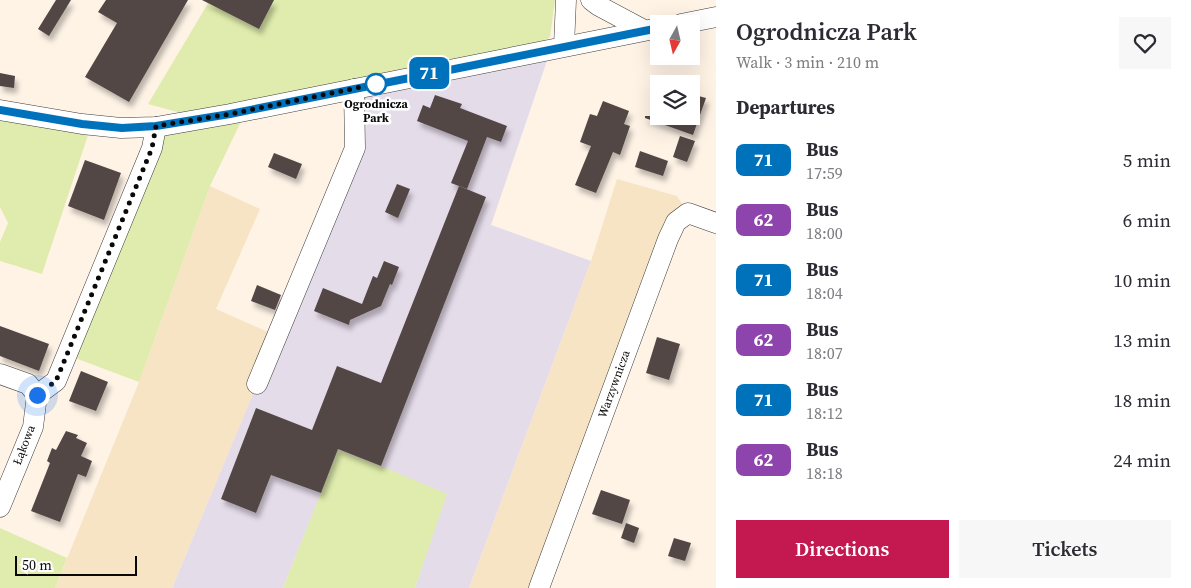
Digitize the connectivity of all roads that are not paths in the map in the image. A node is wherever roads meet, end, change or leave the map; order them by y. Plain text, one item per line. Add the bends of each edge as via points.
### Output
1 (566, 0) edge
2 (591, 0) edge
3 (716, 17) edge
4 (700, 20) edge
5 (650, 29) edge
6 (650, 29) edge
7 (564, 46) junction
8 (354, 89) junction
9 (0, 110) edge
10 (156, 126) junction
11 (716, 223) edge
12 (0, 374) edge
13 (257, 384) dead end
14 (37, 395) junction
15 (0, 507) edge
16 (540, 588) edge

1 - 7 street
2 - 6 street
3 - 4 street
5 - 7 street
7 - 8 street
8 - 10 street
8 - 13 street via 355,148
9 - 10 street via 82,124 122,128
10 - 14 street via 152,148 56,381
11 - 16 street, Warzywnicza via 688,213 676,222
12 - 14 street via 28,384
14 - 15 street, Łąkowa via 33,427

